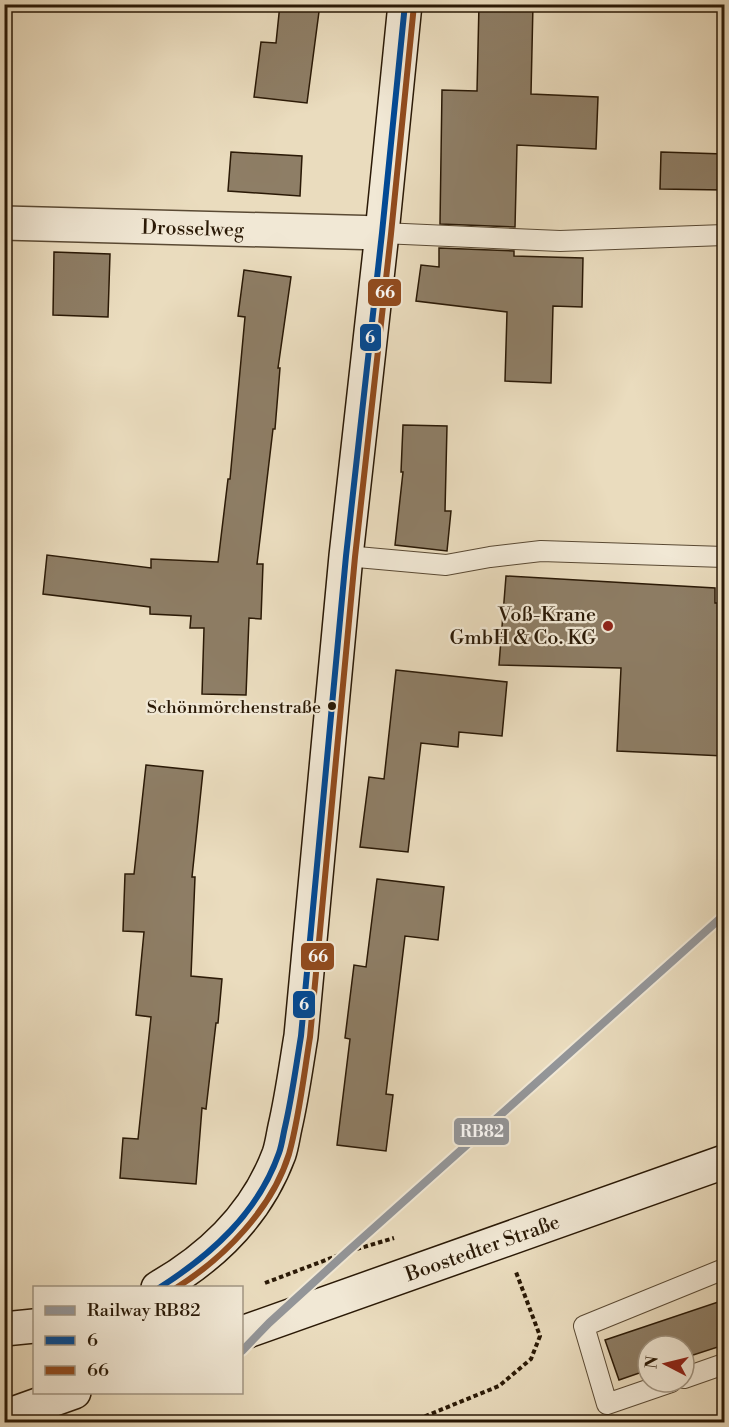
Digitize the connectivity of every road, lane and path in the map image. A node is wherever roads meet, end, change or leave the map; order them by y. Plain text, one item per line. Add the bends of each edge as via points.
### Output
1 (405, 4) edge
2 (4, 223) edge
3 (382, 233) junction
4 (724, 235) edge
5 (346, 556) junction
6 (724, 558) edge
7 (724, 1162) edge
8 (504, 1241) junction
9 (724, 1269) edge
10 (160, 1286) edge
11 (33, 1326) edge
12 (4, 1329) edge
13 (243, 1333) edge
14 (724, 1364) edge
15 (696, 1374) edge
16 (68, 1394) edge
17 (636, 1394) edge
18 (4, 1417) edge
19 (110, 1422) edge
20 (137, 1422) edge
21 (411, 1422) edge

1 - 3 street
2 - 3 street, Drosselweg
3 - 4 lane via 560,241
3 - 5 street
5 - 6 lane via 446,565 541,551
5 - 10 street via 301,1036 279,1152 252,1207 229,1234 202,1259
7 - 8 street, Boostedter Straße
8 - 13 street, Boostedter Straße
8 - 21 path via 540,1336 531,1359 499,1386
9 - 17 lane via 584,1326 607,1404
11 - 12 street
14 - 15 lane
16 - 18 street
19 - 20 path via 128,1418

